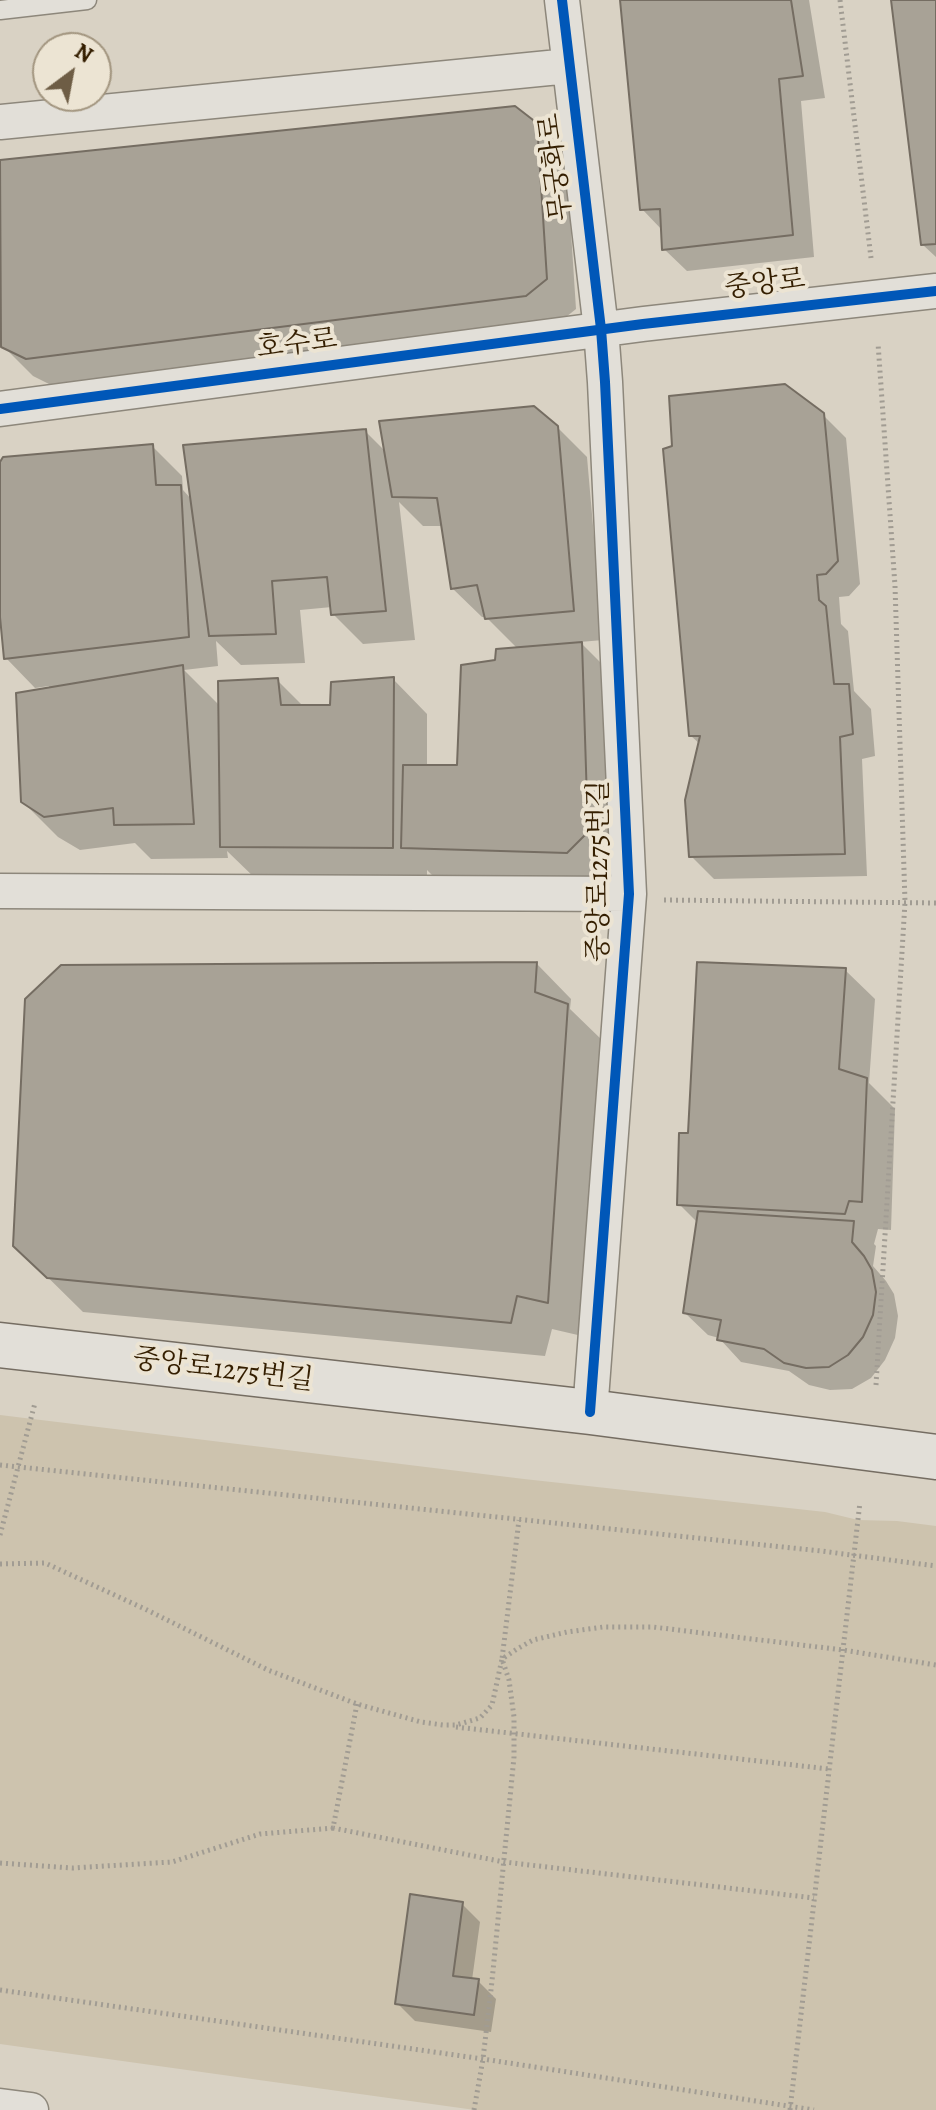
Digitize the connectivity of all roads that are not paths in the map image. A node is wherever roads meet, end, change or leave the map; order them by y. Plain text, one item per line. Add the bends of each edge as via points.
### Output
1 (87, 0) edge
2 (562, 0) edge
3 (0, 10) edge
4 (569, 66) junction
5 (0, 122) edge
6 (936, 291) edge
7 (601, 329) junction
8 (0, 409) edge
9 (0, 891) edge
10 (629, 894) junction
11 (0, 1345) edge
12 (590, 1412) junction
13 (936, 1457) edge
14 (0, 2106) edge
15 (31, 2110) edge

1 - 3 lane
2 - 4 street, 무궁화로
4 - 5 street
4 - 7 street, 무궁화로
6 - 7 street, 중앙로
7 - 8 street, 호수로
7 - 10 street, 중앙로1275번길
9 - 10 street
10 - 12 street, 중앙로1275번길
11 - 12 main road, 중앙로1275번길
12 - 13 main road, 중앙로1275번길
14 - 15 street

